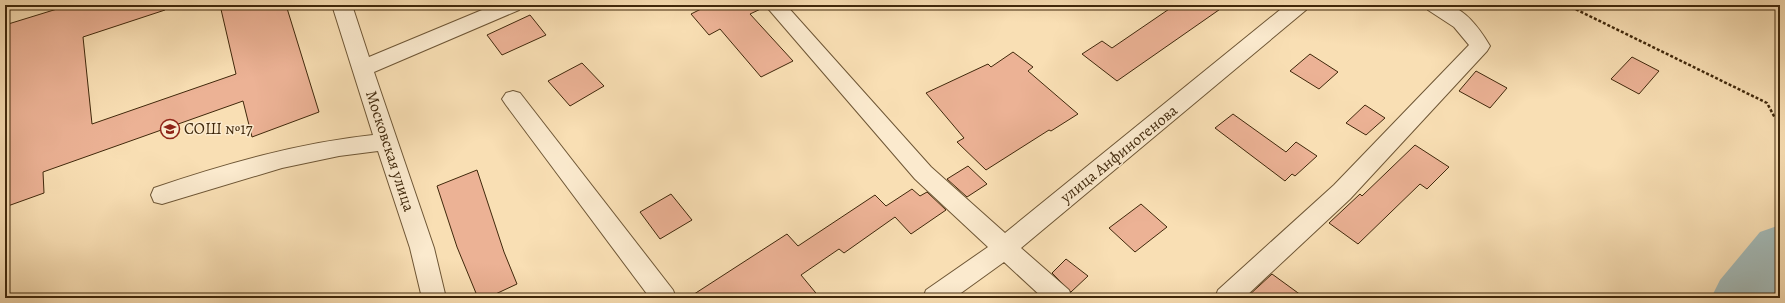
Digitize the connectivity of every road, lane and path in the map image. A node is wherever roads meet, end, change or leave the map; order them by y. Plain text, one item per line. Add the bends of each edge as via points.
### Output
1 (342, 5) edge
2 (512, 5) edge
3 (775, 5) edge
4 (1299, 5) edge
5 (1434, 5) edge
6 (1567, 5) edge
7 (363, 68) junction
8 (513, 99) dead end
9 (1780, 121) edge
10 (386, 142) junction
11 (162, 195) dead end
12 (1004, 248) junction
13 (434, 298) edge
14 (664, 298) edge
15 (935, 298) edge
16 (1060, 298) edge
17 (1227, 298) edge

1 - 7 street, Московская улица
2 - 7 street
3 - 12 street via 923,173
4 - 12 street, улица Анфиногенова
5 - 17 street via 1458,19 1473,33 1480,46 1342,192
6 - 9 path via 1766,103 1775,118
7 - 10 street, Московская улица
8 - 14 street
10 - 11 street via 339,147 282,159
10 - 13 street, Московская улица via 422,248
12 - 15 street, улица Анфиногенова
12 - 16 street

